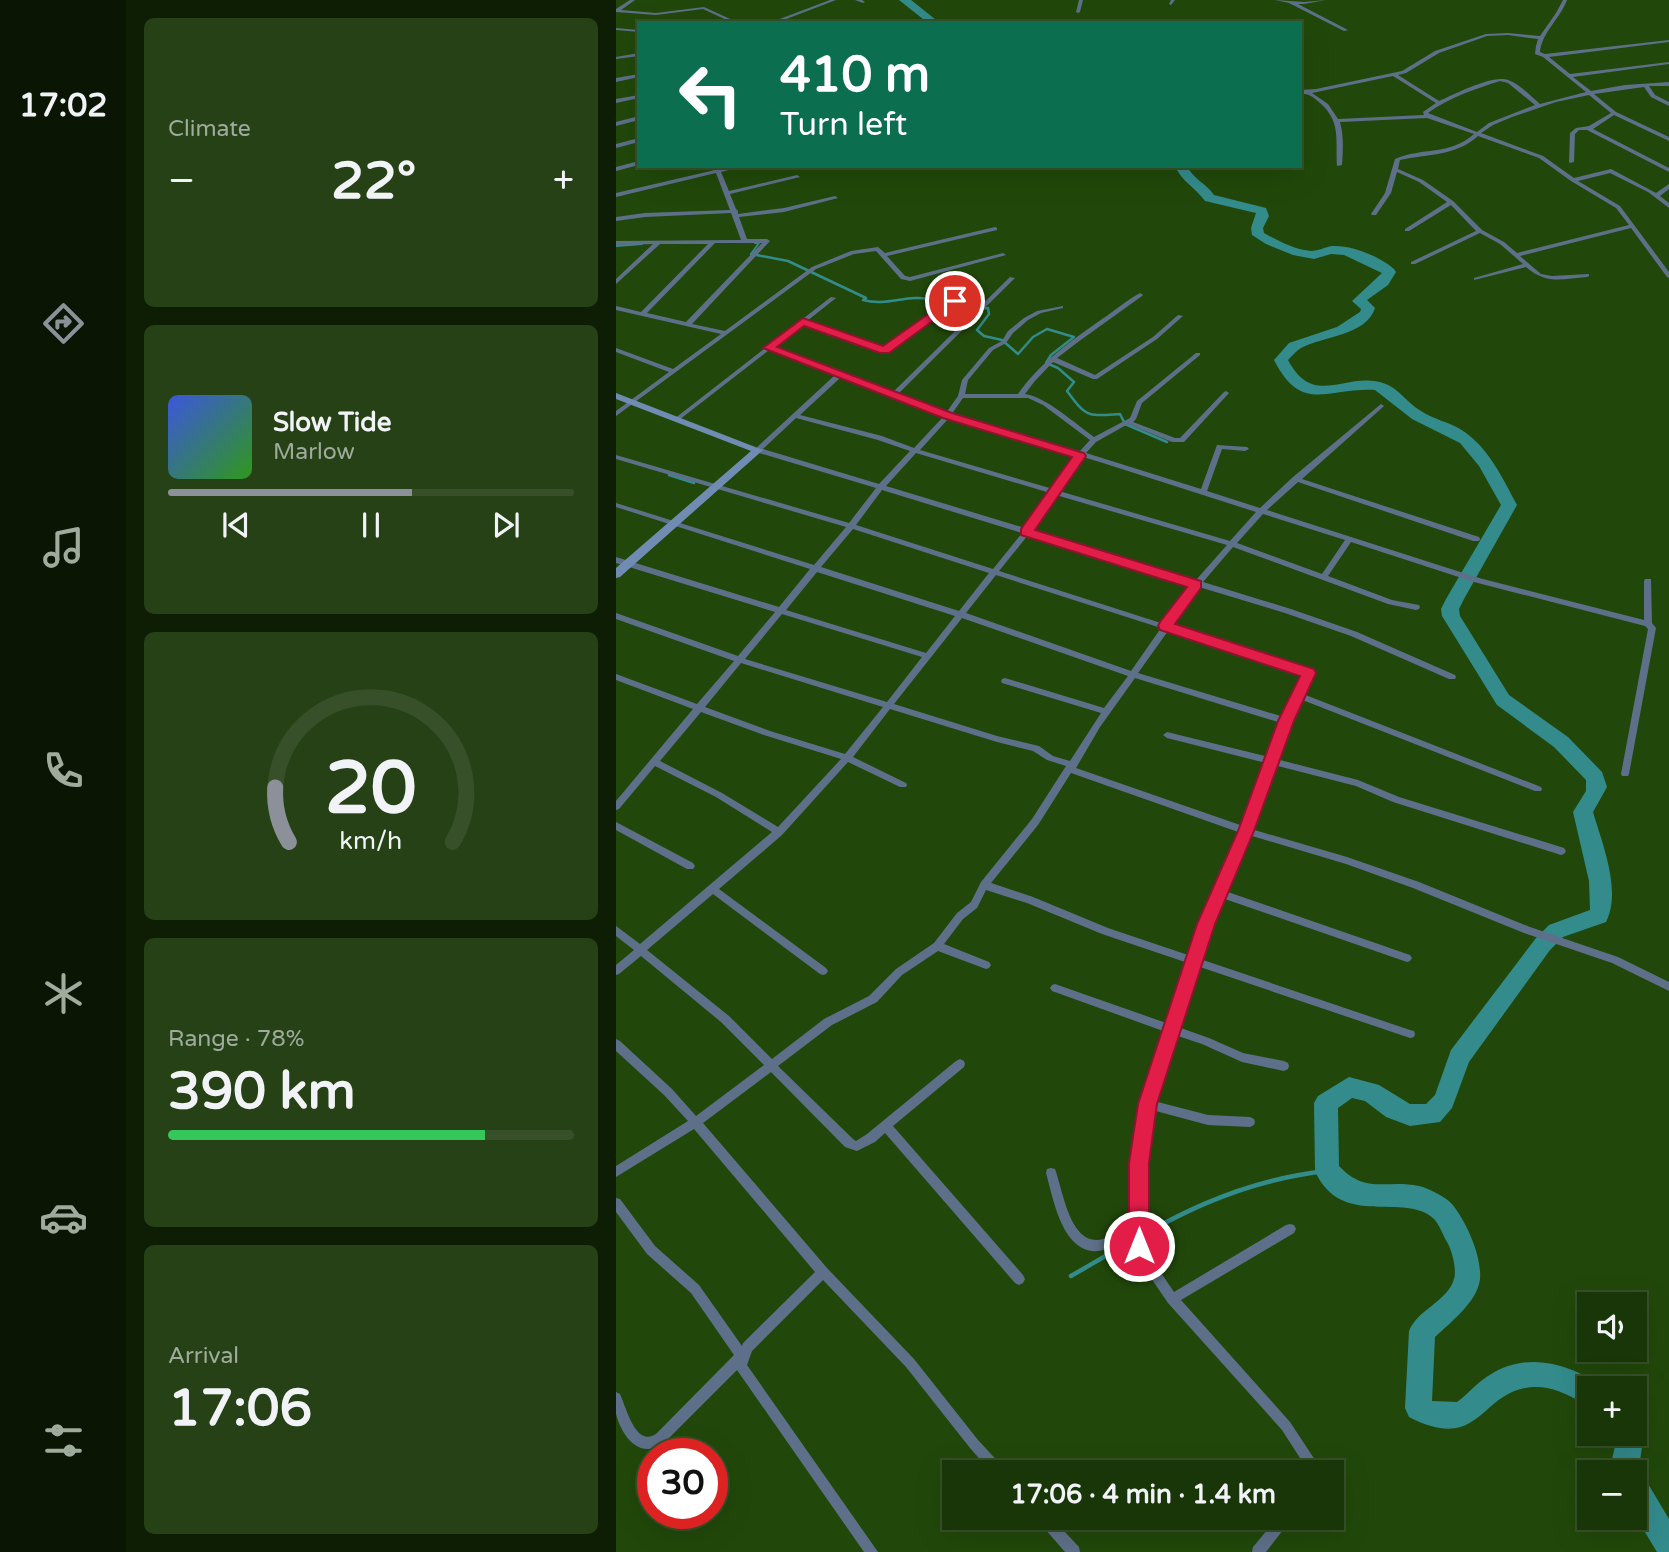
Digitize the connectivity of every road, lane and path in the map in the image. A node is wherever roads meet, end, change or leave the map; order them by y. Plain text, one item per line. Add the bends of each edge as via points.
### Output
1 (633, 0) edge
2 (711, 0) edge
3 (834, 0) edge
4 (857, 0) edge
5 (1082, 0) edge
6 (1278, 0) edge
7 (1324, 0) edge
8 (1565, 0) edge
9 (1287, 1) edge
10 (863, 2) dead end
11 (704, 8) junction
12 (616, 11) edge
13 (1078, 12) dead end
14 (668, 13) junction
15 (669, 21) edge
16 (733, 21) edge
17 (776, 21) edge
18 (616, 29) edge
19 (1346, 30) dead end
20 (637, 31) edge
21 (1540, 38) junction
22 (1669, 41) edge
23 (1650, 43) junction
24 (637, 54) edge
25 (1545, 56) junction
26 (616, 58) edge
27 (1666, 63) edge
28 (1393, 74) junction
29 (637, 75) edge
30 (1568, 76) junction
31 (616, 80) edge
32 (1669, 84) edge
33 (1645, 85) junction
34 (1302, 91) edge
35 (1308, 92) junction
36 (1591, 94) junction
37 (637, 96) edge
38 (616, 101) edge
39 (1439, 103) junction
40 (1669, 104) edge
41 (1540, 107) junction
42 (1614, 113) junction
43 (1428, 116) junction
44 (637, 119) edge
45 (1338, 121) junction
46 (616, 124) edge
47 (1590, 128) junction
48 (1669, 129) edge
49 (1478, 133) junction
50 (1658, 134) junction
51 (1669, 139) edge
52 (637, 141) edge
53 (616, 146) edge
54 (1571, 162) dead end
55 (637, 164) edge
56 (1339, 165) dead end
57 (616, 169) edge
58 (718, 169) edge
59 (1394, 169) junction
60 (1669, 170) edge
61 (797, 177) dead end
62 (1573, 180) junction
63 (1669, 186) edge
64 (728, 192) junction
65 (616, 195) edge
66 (1656, 196) junction
67 (835, 198) dead end
68 (1451, 202) junction
69 (1669, 206) edge
70 (736, 213) junction
71 (1374, 214) dead end
72 (616, 219) edge
73 (1633, 226) junction
74 (995, 229) dead end
75 (1407, 230) dead end
76 (1480, 231) junction
77 (745, 240) junction
78 (714, 241) junction
79 (659, 242) junction
80 (616, 243) edge
81 (885, 255) junction
82 (1003, 255) dead end
83 (1516, 255) junction
84 (1413, 263) dead end
85 (1527, 265) junction
86 (1587, 275) dead end
87 (1669, 276) edge
88 (1012, 278) dead end
89 (1476, 279) dead end
90 (616, 282) edge
91 (1140, 295) dead end
92 (833, 299) dead end
93 (955, 301) dead end
94 (1061, 307) dead end
95 (616, 308) edge
96 (643, 314) junction
97 (1180, 316) dead end
98 (803, 322) junction
99 (688, 324) junction
100 (725, 333) junction
101 (769, 348) junction
102 (616, 350) edge
103 (1198, 354) dead end
104 (1053, 359) junction
105 (674, 371) junction
106 (838, 376) junction
107 (1226, 393) dead end
108 (1021, 395) junction
109 (616, 396) edge
110 (893, 396) junction
111 (961, 396) junction
112 (631, 402) junction
113 (1381, 406) dead end
114 (616, 414) edge
115 (796, 416) junction
116 (947, 416) junction
117 (677, 419) junction
118 (1128, 422) junction
119 (1094, 440) junction
120 (1245, 449) dead end
121 (758, 450) junction
122 (916, 451) junction
123 (1080, 456) junction
124 (616, 457) edge
125 (1297, 479) junction
126 (718, 486) junction
127 (881, 487) junction
128 (1056, 490) junction
129 (1203, 493) junction
130 (616, 505) edge
131 (1261, 512) junction
132 (674, 524) junction
133 (851, 526) junction
134 (1026, 532) junction
135 (1476, 539) dead end
136 (1349, 540) junction
137 (1232, 544) junction
138 (616, 560) edge
139 (627, 564) junction
140 (816, 568) junction
141 (993, 573) junction
142 (616, 574) edge
143 (1324, 576) junction
144 (1648, 581) dead end
145 (1196, 584) junction
146 (1416, 607) dead end
147 (780, 611) junction
148 (959, 614) junction
149 (616, 616) edge
150 (1648, 624) junction
151 (1166, 626) junction
152 (927, 656) junction
153 (740, 660) junction
154 (1132, 674) junction
155 (616, 677) edge
156 (1452, 677) dead end
157 (1005, 681) dead end
158 (1300, 695) junction
159 (888, 704) junction
160 (699, 708) junction
161 (1106, 712) junction
162 (1286, 721) junction
163 (1167, 734) dead end
164 (847, 758) junction
165 (654, 762) junction
166 (1271, 762) junction
167 (1071, 767) junction
168 (1625, 775) dead end
169 (904, 785) dead end
170 (1538, 789) dead end
171 (616, 807) edge
172 (616, 826) edge
173 (1246, 831) junction
174 (779, 832) junction
175 (1561, 851) dead end
176 (690, 866) dead end
177 (984, 885) junction
178 (714, 890) junction
179 (1220, 893) junction
180 (616, 930) edge
181 (937, 946) junction
182 (639, 949) junction
183 (1407, 958) dead end
184 (1193, 961) junction
185 (986, 965) dead end
186 (616, 971) edge
187 (823, 971) dead end
188 (1669, 987) edge
189 (1055, 988) dead end
190 (1170, 1029) junction
191 (1410, 1034) dead end
192 (616, 1044) edge
193 (960, 1064) dead end
194 (770, 1065) junction
195 (1284, 1066) dead end
196 (1148, 1104) junction
197 (696, 1122) junction
198 (1250, 1122) dead end
199 (886, 1126) junction
200 (616, 1172) edge
201 (1051, 1173) dead end
202 (616, 1203) edge
203 (1138, 1228) junction
204 (1290, 1229) dead end
205 (823, 1272) junction
206 (1019, 1279) dead end
207 (1172, 1299) junction
208 (742, 1356) junction
209 (616, 1398) edge
210 (989, 1460) edge
211 (1309, 1460) edge
212 (1054, 1530) edge
213 (1276, 1530) edge
214 (872, 1552) edge
215 (1074, 1552) edge
216 (1258, 1552) edge

1 - 12 street
2 - 11 street
3 - 17 street
4 - 10 street
5 - 13 street
6 - 9 street
7 - 9 street
8 - 21 street
9 - 19 street
11 - 14 street
11 - 16 street
12 - 14 street
14 - 15 street
18 - 20 street
21 - 25 street via 1536,53
21 - 28 street via 1486,35
22 - 23 street
23 - 25 street
23 - 27 street
24 - 26 street
25 - 30 street
27 - 30 street
28 - 35 street
28 - 39 street
29 - 31 street
30 - 36 street
32 - 33 street
33 - 36 street
33 - 40 street via 1653,96
34 - 35 street
35 - 45 street
36 - 41 street
36 - 42 street
37 - 38 street
39 - 41 street via 1500,79
39 - 43 street
41 - 49 street
42 - 47 street
42 - 50 street
43 - 45 street
43 - 49 street
44 - 46 street
45 - 56 street via 1342,136
47 - 54 street via 1572,134
47 - 60 street
48 - 50 street
49 - 59 street via 1456,149 1398,159
49 - 62 street via 1541,157
50 - 51 street
52 - 53 street
55 - 57 street
58 - 64 street
58 - 65 street
59 - 68 street
59 - 71 street via 1388,193
61 - 64 street
62 - 66 street via 1611,171
62 - 73 street via 1611,201
63 - 66 street
64 - 70 street
66 - 69 street
67 - 70 street via 784,210
68 - 75 street
68 - 76 street
70 - 72 street
70 - 77 street
73 - 83 street
73 - 87 street
74 - 81 street
76 - 83 street
76 - 84 street
77 - 78 street
77 - 99 street via 766,242
78 - 79 street
78 - 96 street
79 - 80 street
79 - 90 street
81 - 82 street via 906,279
81 - 100 street via 873,248 822,264
83 - 85 street
85 - 86 street via 1547,278
85 - 89 street
88 - 110 street
91 - 104 street
92 - 98 street
93 - 98 street via 885,350
94 - 111 street via 1039,312 1010,332 965,380
95 - 96 street
96 - 99 street
97 - 104 street via 1095,378
98 - 101 street
99 - 100 street
100 - 105 street
101 - 106 street
101 - 117 street
102 - 105 street
103 - 118 street via 1139,402
104 - 108 street
105 - 112 street
106 - 110 street
106 - 115 street
107 - 118 street via 1182,440
108 - 111 street
108 - 119 street via 1045,404
109 - 112 main road
110 - 116 street
111 - 116 street
112 - 114 street
112 - 117 main road
113 - 125 street
115 - 121 street
115 - 122 street
116 - 122 street
116 - 123 street
117 - 121 main road
118 - 119 street
119 - 123 street
120 - 129 street via 1219,447
121 - 126 main road
121 - 127 street
122 - 127 street
122 - 128 street
123 - 128 street
123 - 129 street
124 - 126 street
125 - 131 street
125 - 135 street
126 - 132 main road
126 - 133 street
127 - 133 street
127 - 134 street
128 - 134 street
128 - 137 street
129 - 131 street
130 - 132 street
131 - 136 street
131 - 137 street
132 - 139 main road
132 - 140 street
133 - 140 street
133 - 141 street
134 - 141 street
134 - 145 street
136 - 143 street
136 - 150 street via 1477,580
137 - 143 street
137 - 145 street
138 - 139 street
139 - 142 main road
139 - 147 street
140 - 147 street
140 - 148 street
141 - 148 street
141 - 151 street
143 - 146 street
144 - 150 street
145 - 151 street
145 - 156 street via 1342,630
147 - 152 street
147 - 153 street
148 - 152 street
148 - 154 street
149 - 153 street
150 - 168 street via 1652,628 1650,650
151 - 154 street
151 - 158 street via 1302,669 1309,673
152 - 159 street
153 - 159 street
153 - 160 street
154 - 161 street
154 - 162 street
155 - 160 street
157 - 161 street
158 - 162 street
158 - 170 street
159 - 164 street
159 - 167 street via 1036,748
160 - 164 street
160 - 165 street
161 - 167 street
162 - 166 street
163 - 166 street
164 - 169 street
164 - 174 street
165 - 171 street
165 - 174 street
166 - 173 street
166 - 175 street via 1358,783 1396,800
167 - 173 street
167 - 177 street via 1035,822
172 - 176 street
173 - 179 street
173 - 188 street via 1359,865 1615,960
174 - 178 street
177 - 181 street via 974,905
177 - 184 street
178 - 182 street
178 - 187 street
179 - 183 street
179 - 184 street
180 - 182 street
181 - 185 street
181 - 194 street via 899,972 873,999 828,1022
182 - 186 street
182 - 194 street via 725,1019
184 - 190 street
184 - 191 street
189 - 190 street
190 - 195 street via 1242,1057
190 - 196 street
192 - 197 street
193 - 199 street
194 - 197 street
194 - 199 street via 849,1143 857,1146
196 - 198 street via 1208,1119
196 - 203 street via 1139,1163
197 - 200 street
197 - 205 street
199 - 206 street
201 - 203 street via 1070,1230 1079,1240 1090,1246 1104,1244
202 - 208 street via 651,1250 695,1289
203 - 207 street via 1139,1246
204 - 207 street
205 - 208 street
205 - 210 street via 910,1363
207 - 211 street via 1286,1426
208 - 209 street via 650,1444 635,1438
208 - 214 street via 740,1366
212 - 215 street
213 - 216 street

